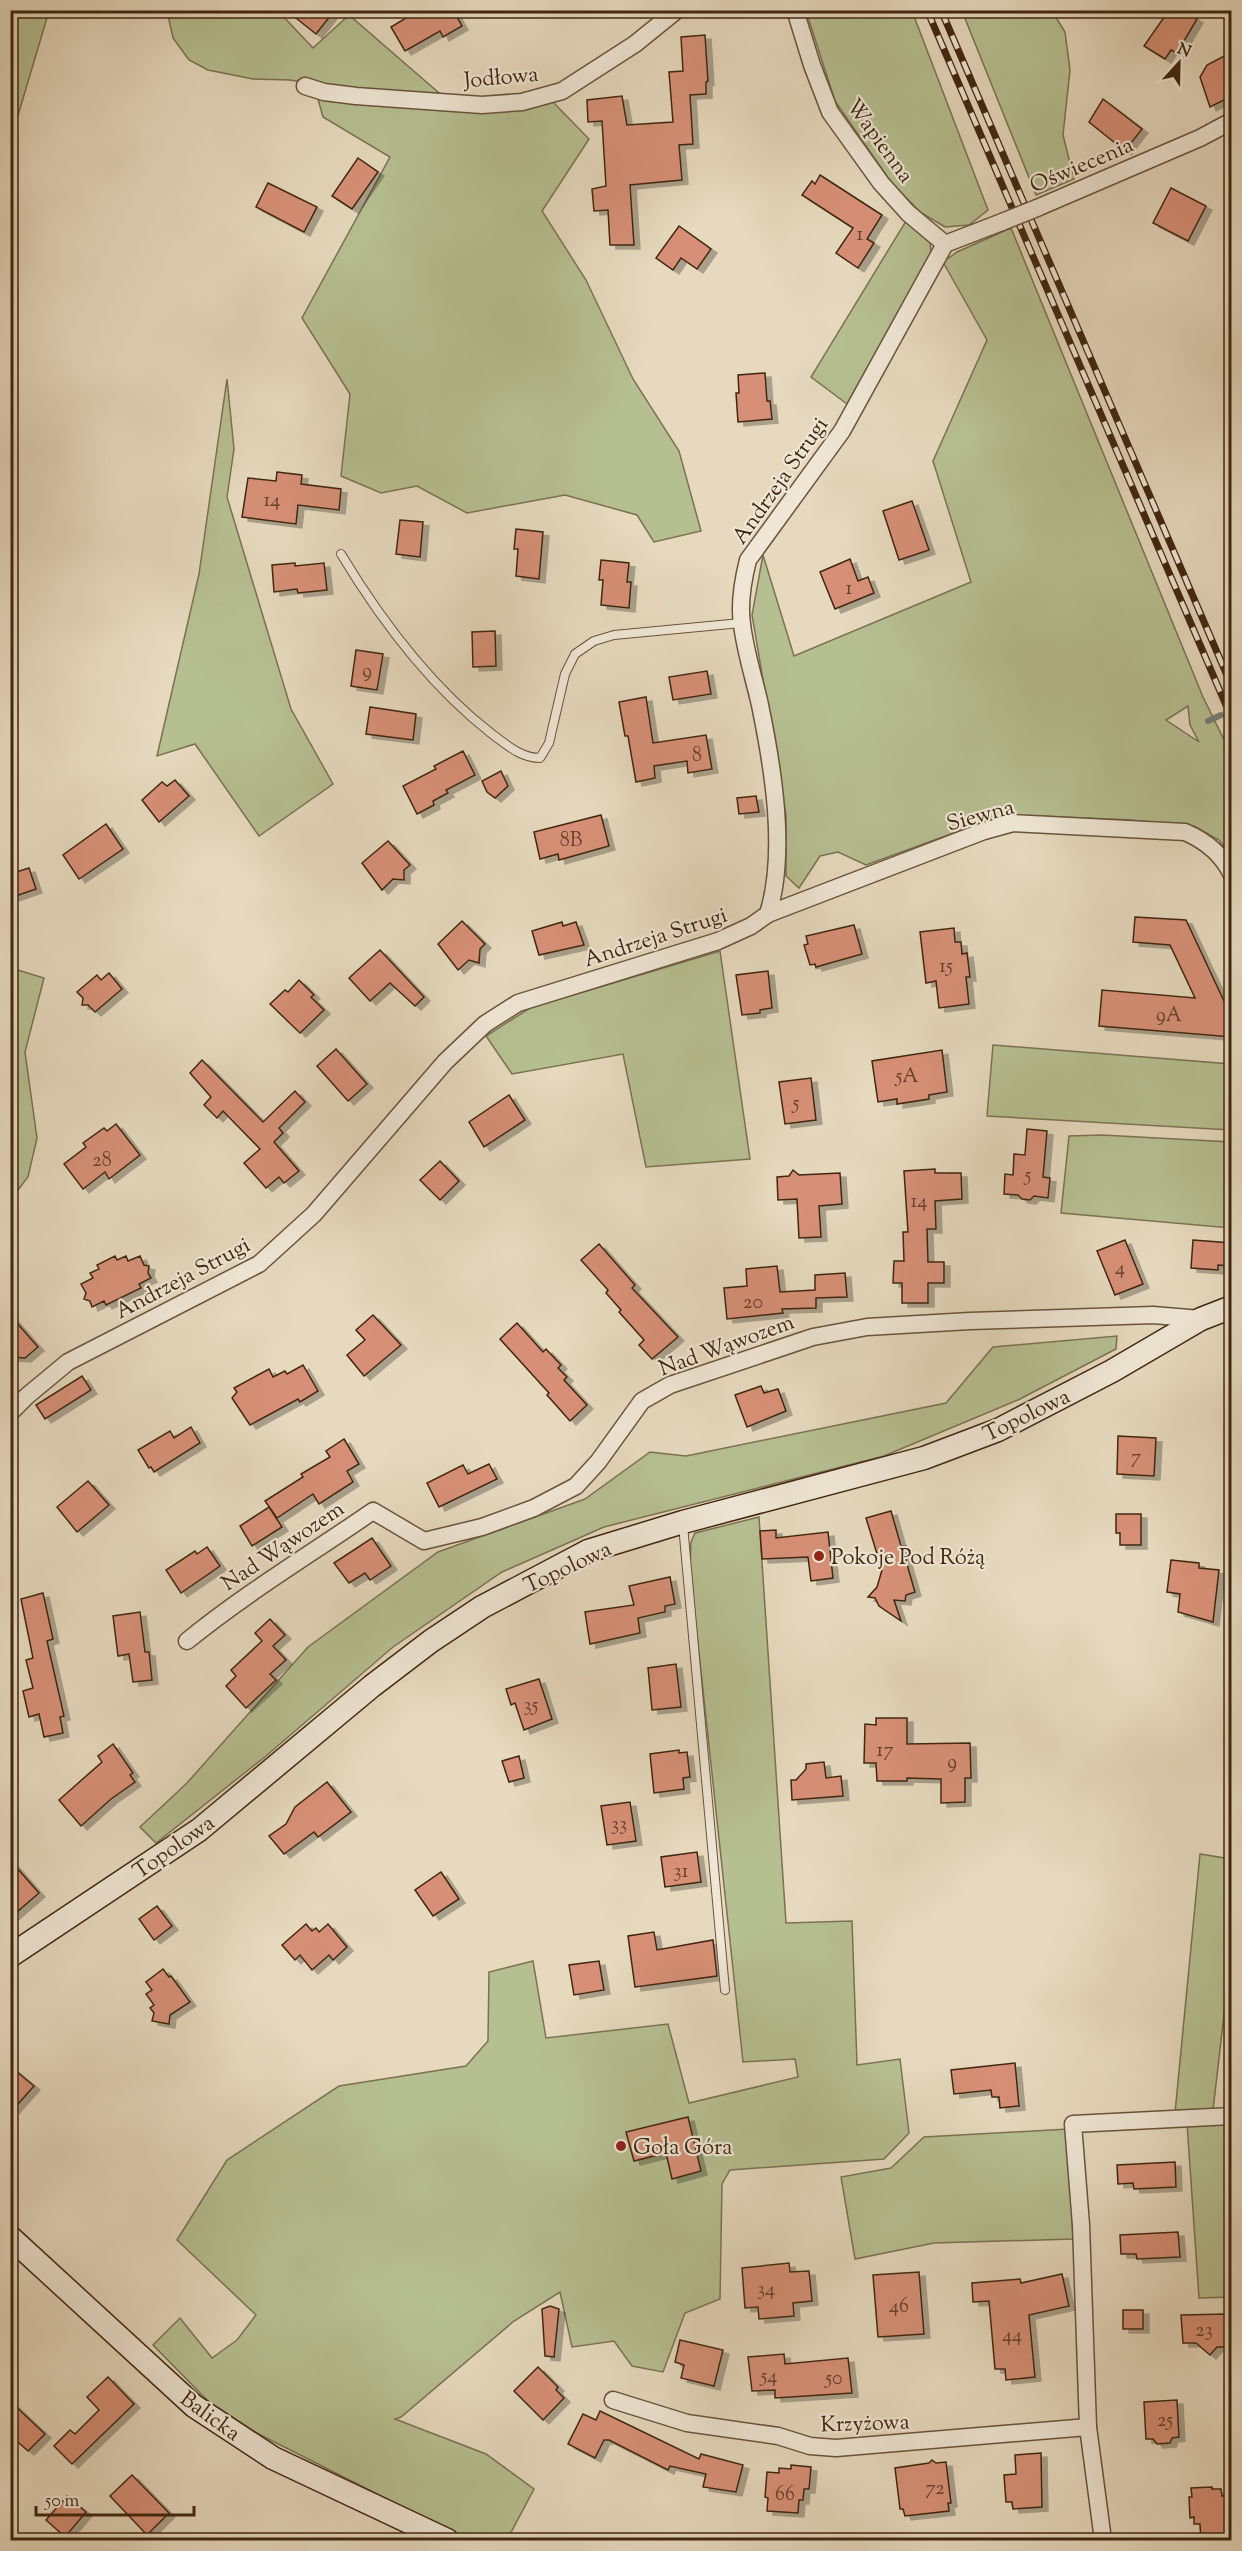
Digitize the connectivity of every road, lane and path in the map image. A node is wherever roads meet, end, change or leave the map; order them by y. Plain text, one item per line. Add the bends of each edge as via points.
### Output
1 (677, 10) edge
2 (795, 10) edge
3 (305, 86) dead end
4 (1232, 121) edge
5 (945, 244) junction
6 (341, 554) dead end
7 (741, 623) junction
8 (1232, 875) edge
9 (768, 914) junction
10 (1232, 1307) edge
11 (1201, 1319) junction
12 (10, 1413) edge
13 (683, 1522) junction
14 (187, 1641) dead end
15 (10, 1956) edge
16 (725, 1990) dead end
17 (1232, 2116) edge
18 (10, 2237) edge
19 (613, 2400) dead end
20 (1088, 2427) junction
21 (447, 2541) edge
22 (1103, 2541) edge

1 - 3 street, Jodłowa via 635,44 562,91 522,102 482,105 356,96
2 - 5 street, Wapienna via 830,112 881,183 908,213
4 - 5 street, Oświecenia, bridge via 1037,208
5 - 7 street, Andrzeja Strugi via 842,431 748,560
6 - 7 lane via 395,635 461,710 530,758 540,758 549,743 566,674 575,654 594,641 614,635
7 - 9 street, Andrzeja Strugi via 775,800 775,890
8 - 9 street, Siewna via 1217,852 1185,832 1013,823
9 - 12 street, Andrzeja Strugi via 718,941 518,1003 485,1024 445,1062 314,1214 259,1264 68,1362
10 - 11 street, Topolowa
11 - 13 street, Topolowa via 1112,1371 974,1440 924,1458
11 - 14 street, Nad Wąwozem via 1153,1315 970,1321 867,1327 813,1337 670,1385 642,1401 598,1462 576,1485 534,1508 482,1527 424,1541 373,1511 234,1604
13 - 15 street, Topolowa via 588,1551 474,1612 372,1686 199,1830
13 - 16 lane
17 - 20 street via 1073,2124
18 - 21 street, Balicka via 194,2406 273,2458
19 - 20 street, Krzyżowa via 687,2423 836,2448
20 - 22 street

